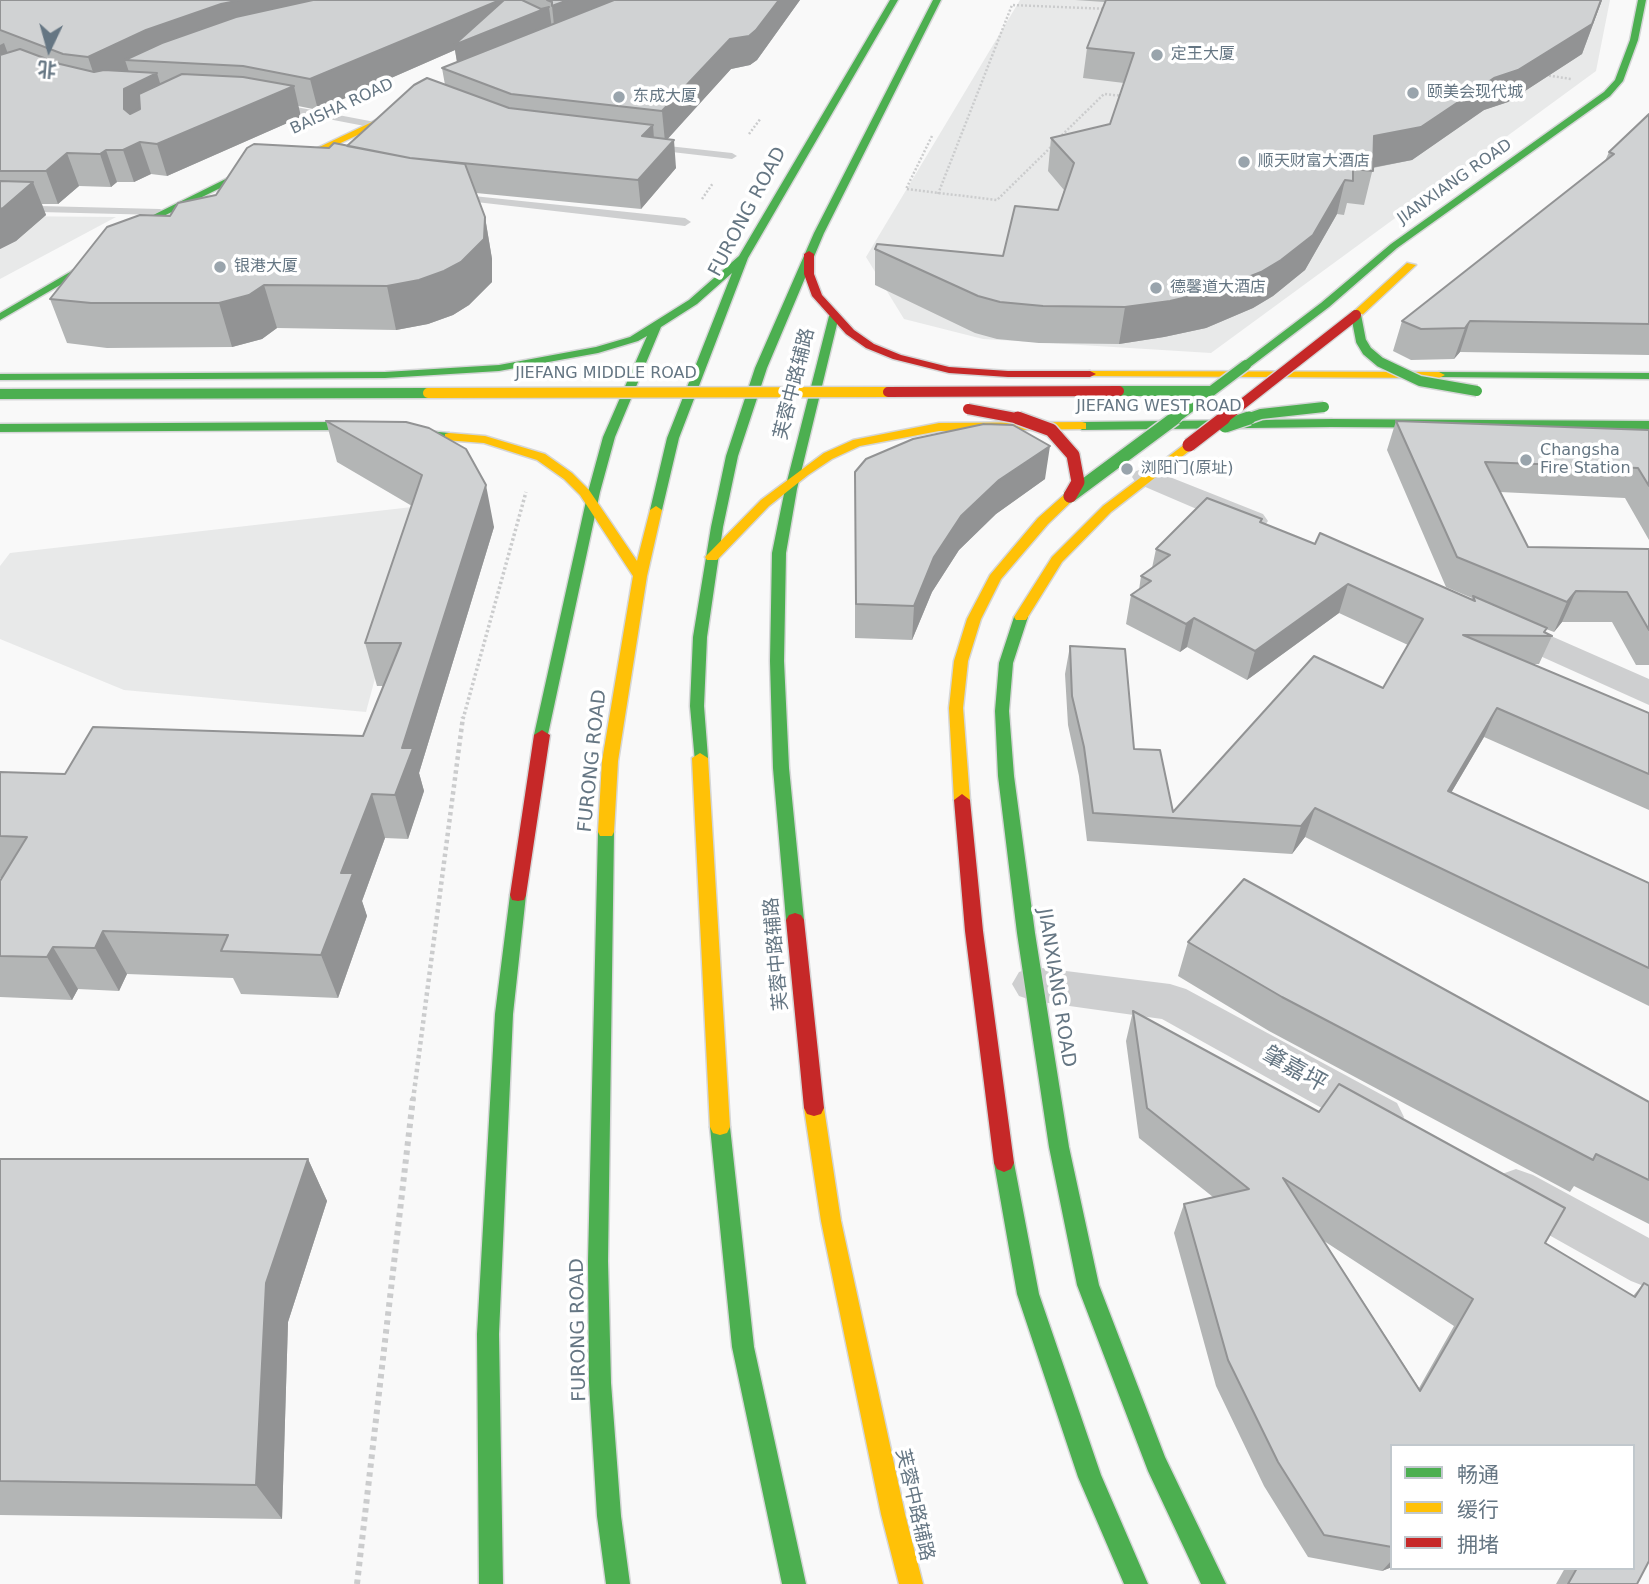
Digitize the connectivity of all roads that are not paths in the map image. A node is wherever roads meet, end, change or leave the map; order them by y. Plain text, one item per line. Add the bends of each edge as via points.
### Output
1 (894, 0) edge
2 (937, 0) edge
3 (1642, 0) edge
4 (264, 105) edge
5 (355, 120) junction
6 (375, 125) junction
7 (638, 145) edge
8 (732, 156) dead end
9 (445, 196) edge
10 (0, 208) edge
11 (160, 212) junction
12 (685, 222) dead end
13 (809, 254) junction
14 (1423, 254) dead end
15 (743, 258) junction
16 (32, 298) junction
17 (0, 299) edge
18 (834, 316) junction
19 (1356, 316) junction
20 (0, 317) edge
21 (0, 325) edge
22 (656, 327) junction
23 (1246, 365) junction
24 (0, 370) edge
25 (1649, 376) edge
26 (0, 377) edge
27 (26, 377) junction
28 (1148, 390) junction
29 (1211, 391) junction
30 (1258, 391) junction
31 (1477, 391) junction
32 (1649, 392) edge
33 (0, 394) edge
34 (951, 407) junction
35 (1190, 407) junction
36 (1238, 407) junction
37 (1324, 407) junction
38 (1436, 407) dead end
39 (0, 410) edge
40 (1649, 425) edge
41 (0, 428) edge
42 (1189, 445) junction
43 (1147, 477) junction
44 (793, 481) junction
45 (1070, 496) junction
46 (592, 503) junction
47 (1285, 535) edge
48 (712, 557) junction
49 (640, 576) junction
50 (1474, 614) edge
51 (1649, 693) edge
52 (1034, 984) junction
53 (1421, 1139) edge
54 (1481, 1172) edge
55 (1649, 1264) edge
56 (491, 1584) edge
57 (618, 1584) edge
58 (794, 1584) edge
59 (911, 1584) edge
60 (1136, 1584) edge
61 (1214, 1584) edge

1 - 15 main road, FURONG ROAD
2 - 13 main road
3 - 23 main road, JIANXIANG ROAD via 1634,40 1614,86 1394,246
4 - 5 lane
5 - 6 lane
5 - 6 main road, BAISHA ROAD via 425,93
5 - 11 main road, BAISHA ROAD
6 - 16 main road via 298,165 170,216
7 - 8 lane
9 - 12 lane
10 - 11 lane
11 - 17 main road, BAISHA ROAD
13 - 18 main road, JIEFANG WEST ROAD via 809,274 817,296
13 - 48 main road via 740,430
14 - 19 main road
15 - 22 main road, JIEFANG MIDDLE ROAD
15 - 49 main road, FURONG ROAD via 673,438
16 - 20 main road
16 - 21 main road
18 - 25 main road, JIEFANG WEST ROAD via 870,346 897,357 974,373
18 - 44 main road, 芙蓉中路辅路
19 - 30 main road, bridge
19 - 31 main road, bridge via 1361,341 1380,362 1440,387
22 - 27 main road, JIEFANG MIDDLE ROAD via 598,350 499,368 433,373
22 - 46 main road via 609,437
23 - 28 main road, bridge via 1192,384
23 - 29 main road, JIANXIANG ROAD, bridge
24 - 27 main road
26 - 27 main road, JIEFANG MIDDLE ROAD
28 - 29 main road, JIEFANG MIDDLE ROAD, bridge
28 - 33 main road, JIEFANG MIDDLE ROAD, bridge
29 - 30 main road, JIEFANG WEST ROAD
29 - 35 main road, JIANXIANG ROAD, bridge
30 - 31 main road, JIEFANG WEST ROAD, bridge
30 - 36 main road, bridge
31 - 32 main road, JIEFANG WEST ROAD
34 - 35 main road, JIEFANG MIDDLE ROAD, bridge
34 - 39 main road, JIEFANG MIDDLE ROAD
34 - 45 main road, bridge via 1003,414 1051,430 1073,455 1077,468 1078,482
35 - 36 main road, JIEFANG WEST ROAD
35 - 45 main road, JIANXIANG ROAD, bridge
36 - 37 main road, JIEFANG WEST ROAD, bridge
36 - 42 main road, bridge
37 - 38 main road, JIEFANG WEST ROAD
37 - 42 main road, bridge via 1239,420
40 - 44 main road, JIEFANG WEST ROAD via 961,426 857,443 828,456
41 - 46 main road via 337,426 456,436 512,446 541,457 568,476
42 - 43 main road, JIANXIANG ROAD
43 - 47 street
43 - 52 main road, JIANXIANG ROAD via 1056,560 1018,622 1006,663 1002,711 1006,776
44 - 48 main road, JIEFANG WEST ROAD
44 - 59 main road, 芙蓉中路辅路 via 779,553 777,661 781,768 810,1085 831,1221
45 - 60 main road via 995,578 974,619 961,661 956,708 959,773 1000,1133 1028,1294 1090,1477
46 - 49 main road
46 - 56 main road via 545,713 504,1014 488,1334
48 - 58 main road via 700,638 697,706 722,1166 743,1347
49 - 57 main road, FURONG ROAD via 610,761 605,855 600,1382
50 - 51 street
52 - 53 street, 肇嘉坪 via 1170,1002
52 - 61 main road, JIANXIANG ROAD via 1059,1147 1088,1285 1156,1463
54 - 55 street

